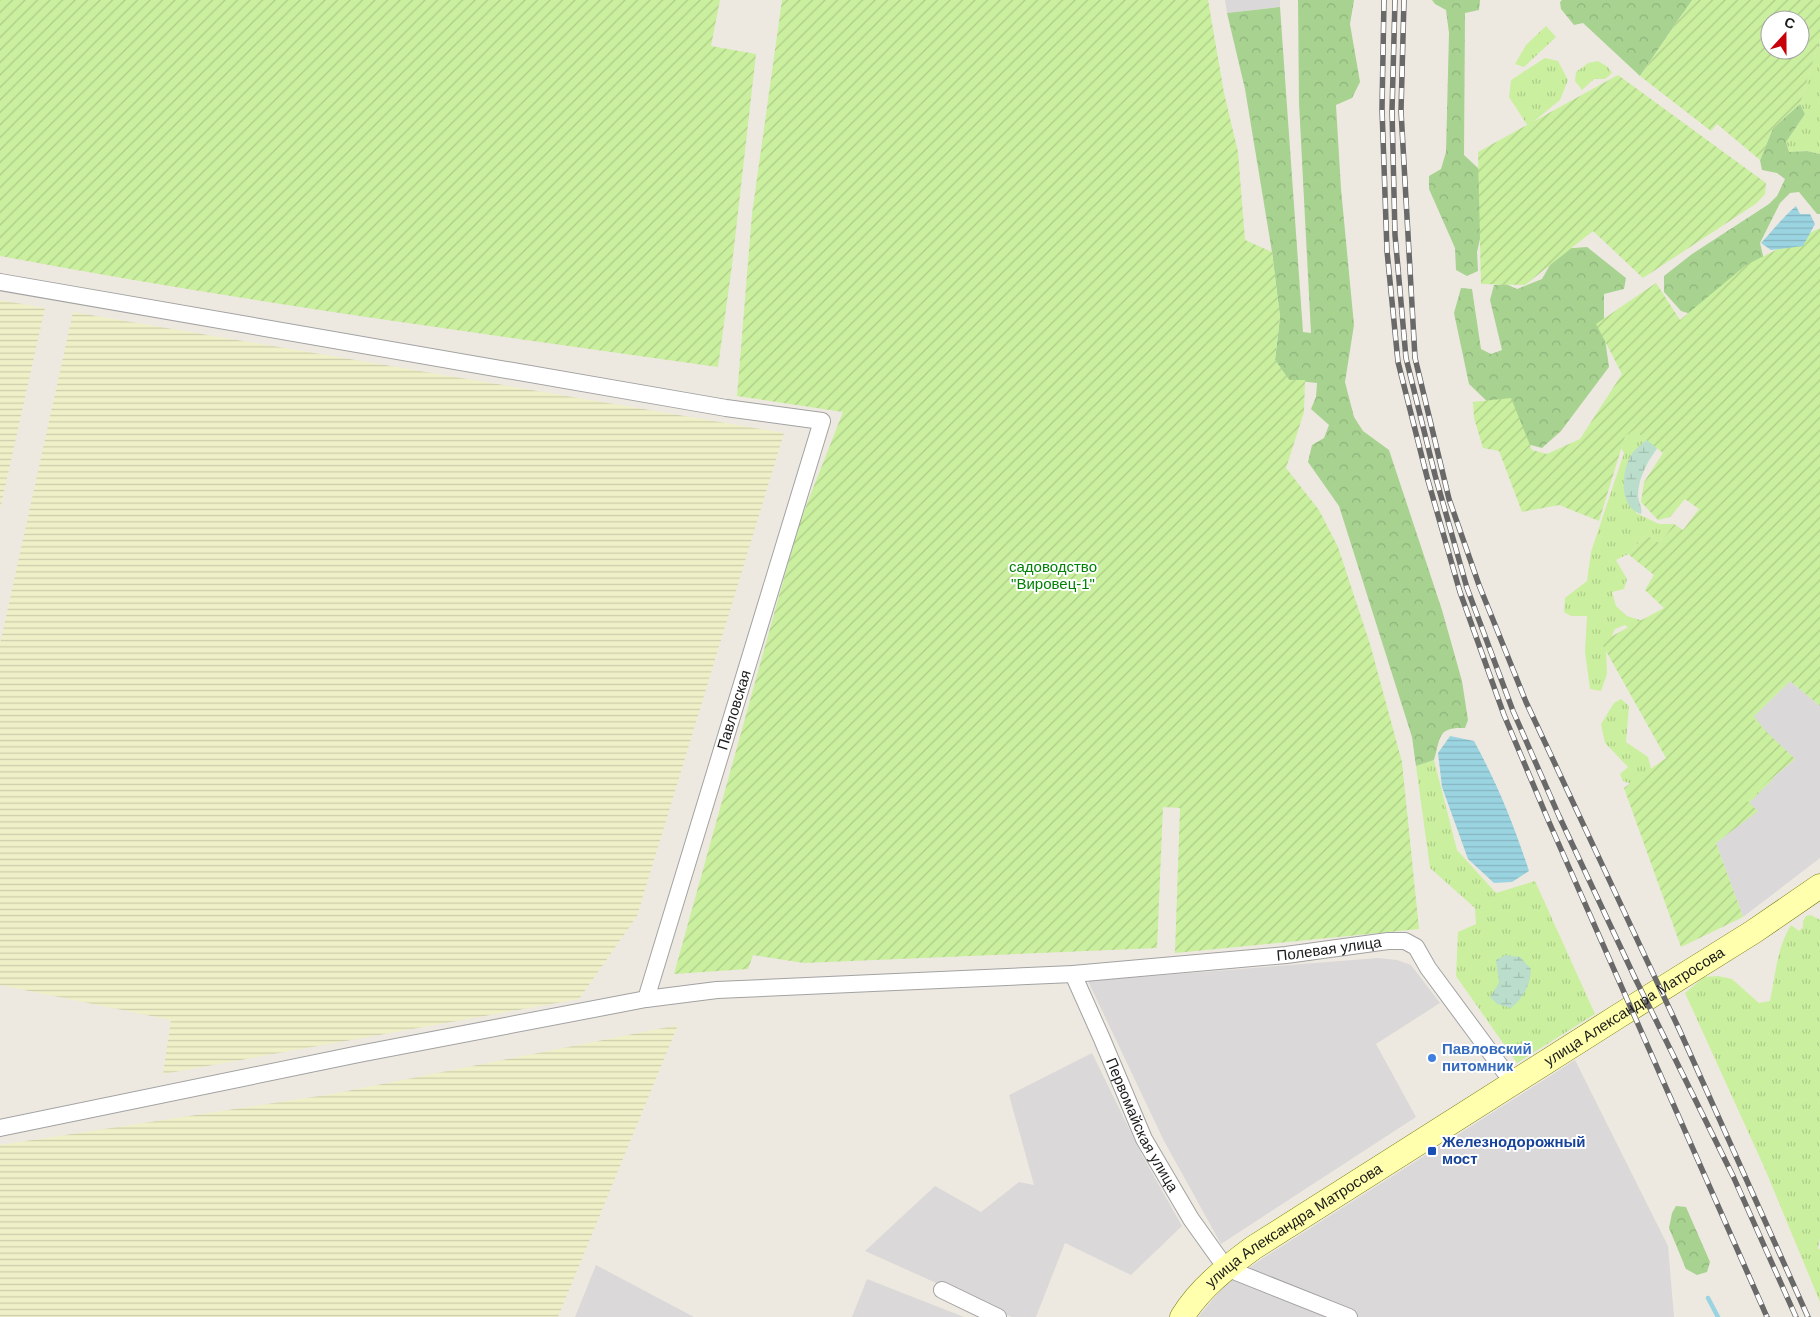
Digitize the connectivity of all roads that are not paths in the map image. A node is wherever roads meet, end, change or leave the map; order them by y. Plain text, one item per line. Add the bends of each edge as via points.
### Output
1 (0, 282) edge
2 (1817, 894) edge
3 (1073, 974) junction
4 (646, 999) junction
5 (1513, 1083) junction
6 (0, 1128) edge
7 (1226, 1268) junction
8 (942, 1290) dead end
9 (998, 1317) edge
10 (1182, 1317) edge
11 (1349, 1317) edge

1 - 4 street, Павловская via 716,406 822,421
2 - 5 main road, улица Александра Матросова
3 - 4 street, Полевая улица via 717,990
3 - 5 street, Полевая улица via 1405,941 1416,946 1428,968
3 - 7 street, Первомайская улица via 1144,1139 1191,1220
4 - 6 street, Полевая улица
5 - 7 main road, улица Александра Матросова
7 - 10 main road, улица Александра Матросова via 1204,1288
7 - 11 street
8 - 9 street

